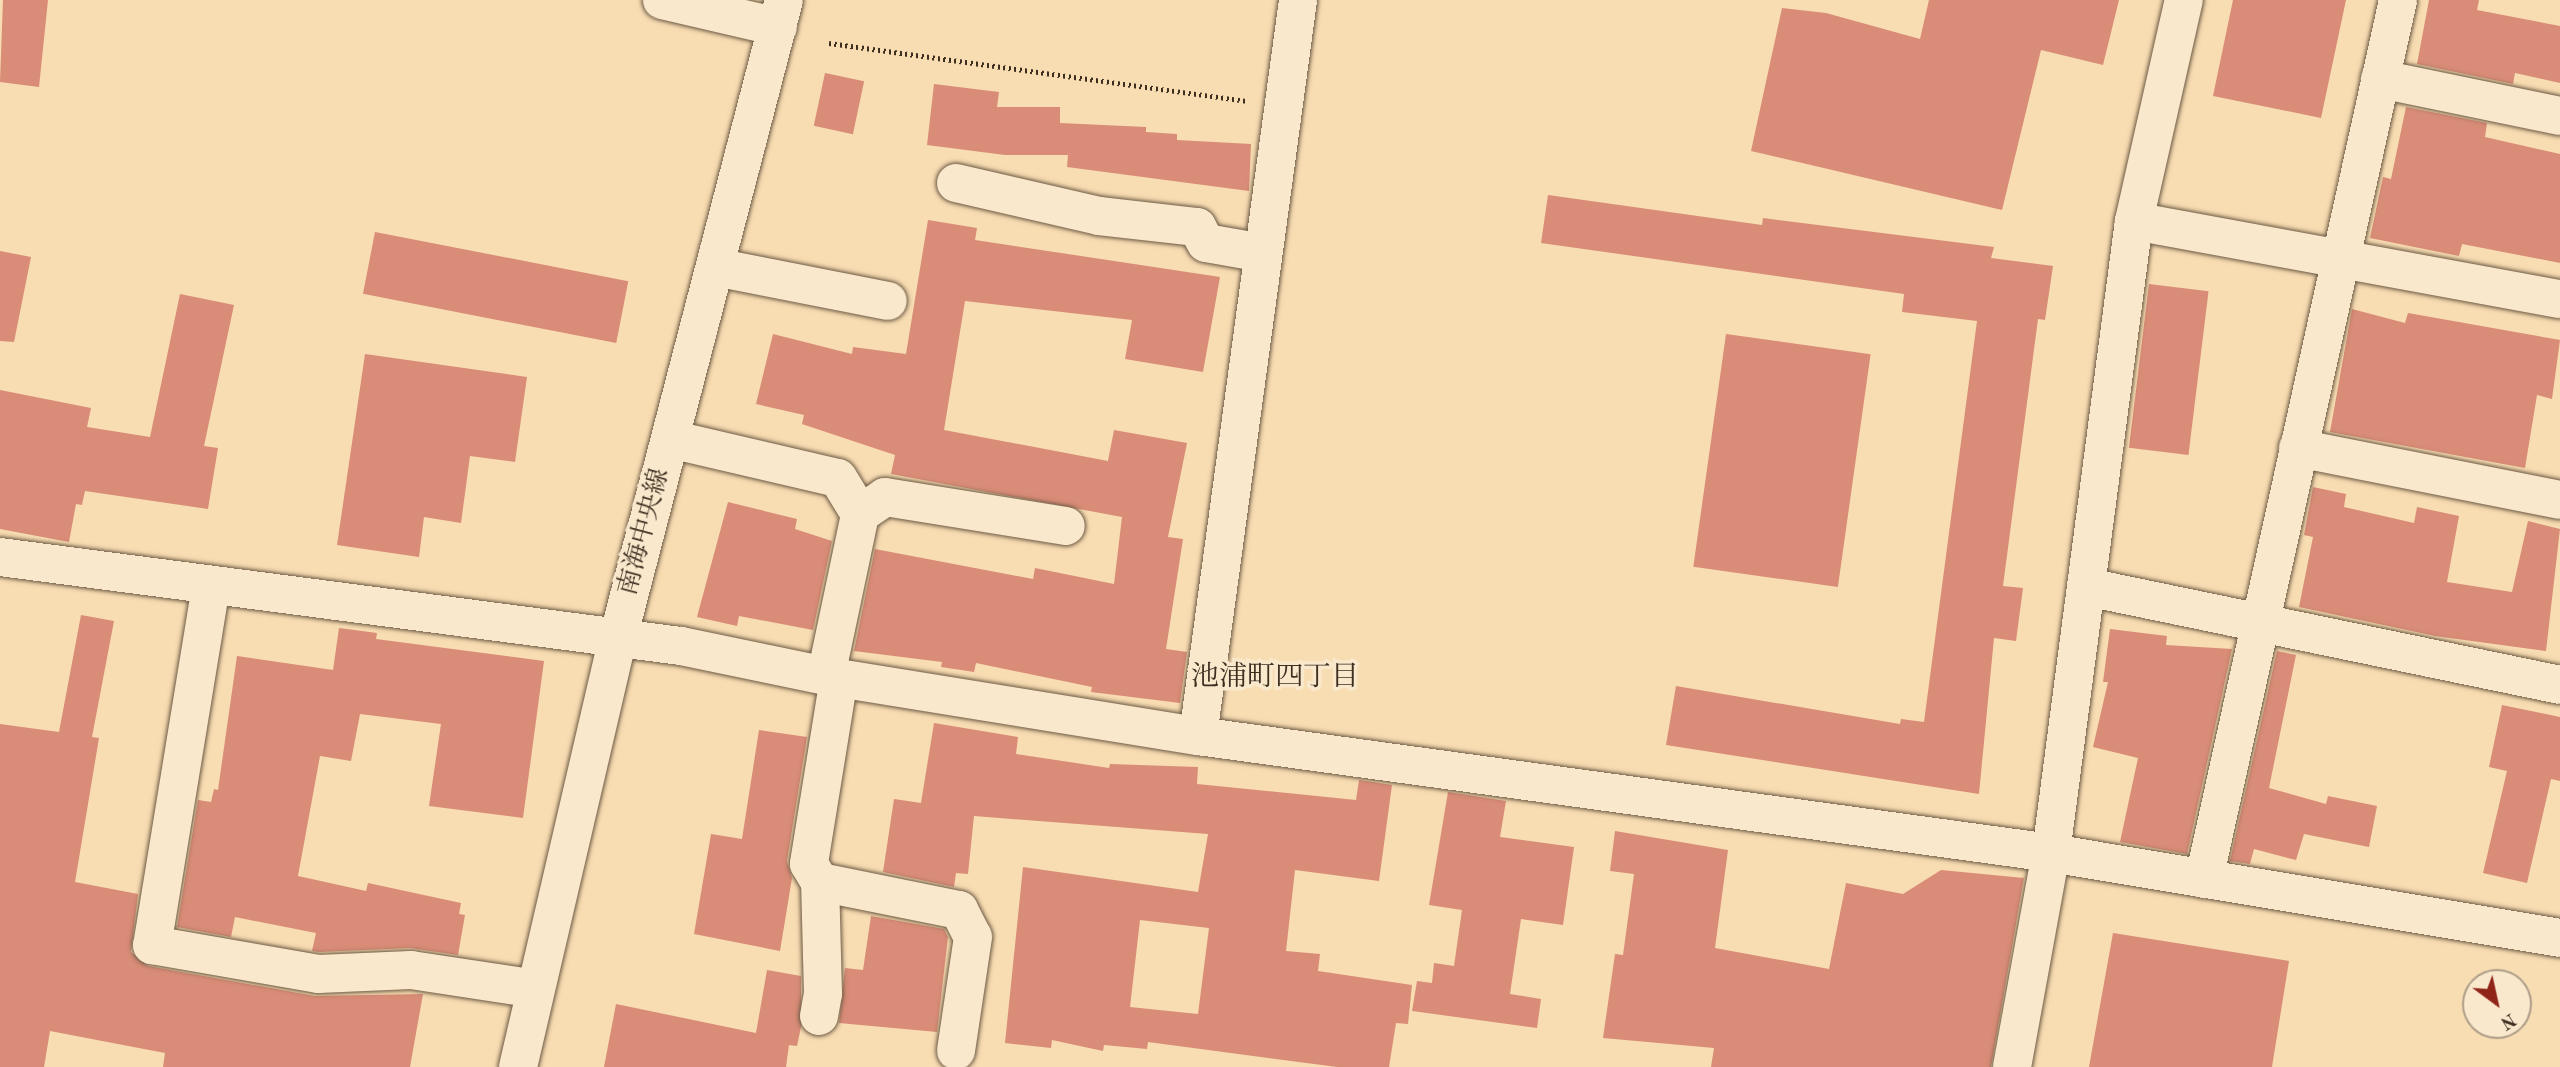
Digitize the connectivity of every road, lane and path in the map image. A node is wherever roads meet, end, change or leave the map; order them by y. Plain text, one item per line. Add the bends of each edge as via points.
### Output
1 (662, 0) edge
2 (1298, 0) edge
3 (2184, 0) edge
4 (2398, 0) edge
5 (781, 13) edge
6 (829, 43) dead end
7 (2380, 79) junction
8 (1283, 106) junction
9 (2560, 116) edge
10 (956, 183) dead end
11 (2134, 221) junction
12 (1264, 253) junction
13 (2339, 259) junction
14 (715, 267) junction
15 (2560, 299) edge
16 (888, 301) dead end
17 (670, 439) junction
18 (2298, 448) junction
19 (2560, 500) edge
20 (860, 514) junction
21 (1066, 526) dead end
22 (0, 557) edge
23 (211, 586) junction
24 (2087, 587) junction
25 (2259, 624) junction
26 (617, 642) junction
27 (833, 677) junction
28 (2560, 685) edge
29 (1198, 736) junction
30 (2051, 853) junction
31 (2204, 879) junction
32 (820, 882) junction
33 (2560, 937) edge
34 (536, 989) junction
35 (819, 1016) dead end
36 (956, 1051) dead end
37 (518, 1067) edge
38 (2012, 1067) edge

1 - 5 street
2 - 8 street
3 - 11 street
4 - 7 street
5 - 14 street, 南海中央線
6 - 8 path
7 - 9 street
7 - 13 street
8 - 12 street
10 - 12 street via 1099,216 1197,227 1206,243
11 - 13 street
11 - 24 street
12 - 29 street
13 - 15 street
13 - 18 street
14 - 16 street
14 - 17 street, 南海中央線
17 - 20 street via 838,478
17 - 26 street, 南海中央線
18 - 19 street
18 - 25 street
20 - 21 street via 886,497
20 - 27 street
22 - 23 street
23 - 26 street
23 - 34 street via 152,945 318,974 411,970
24 - 25 street
24 - 30 street
25 - 28 street
25 - 31 street
26 - 27 street via 681,646
26 - 34 street, 南海中央線
27 - 29 street
27 - 32 street via 809,864
29 - 30 street
30 - 31 street
30 - 38 street
31 - 33 street
32 - 35 street via 823,994
32 - 36 street via 959,910 973,937
34 - 37 street, 南海中央線

